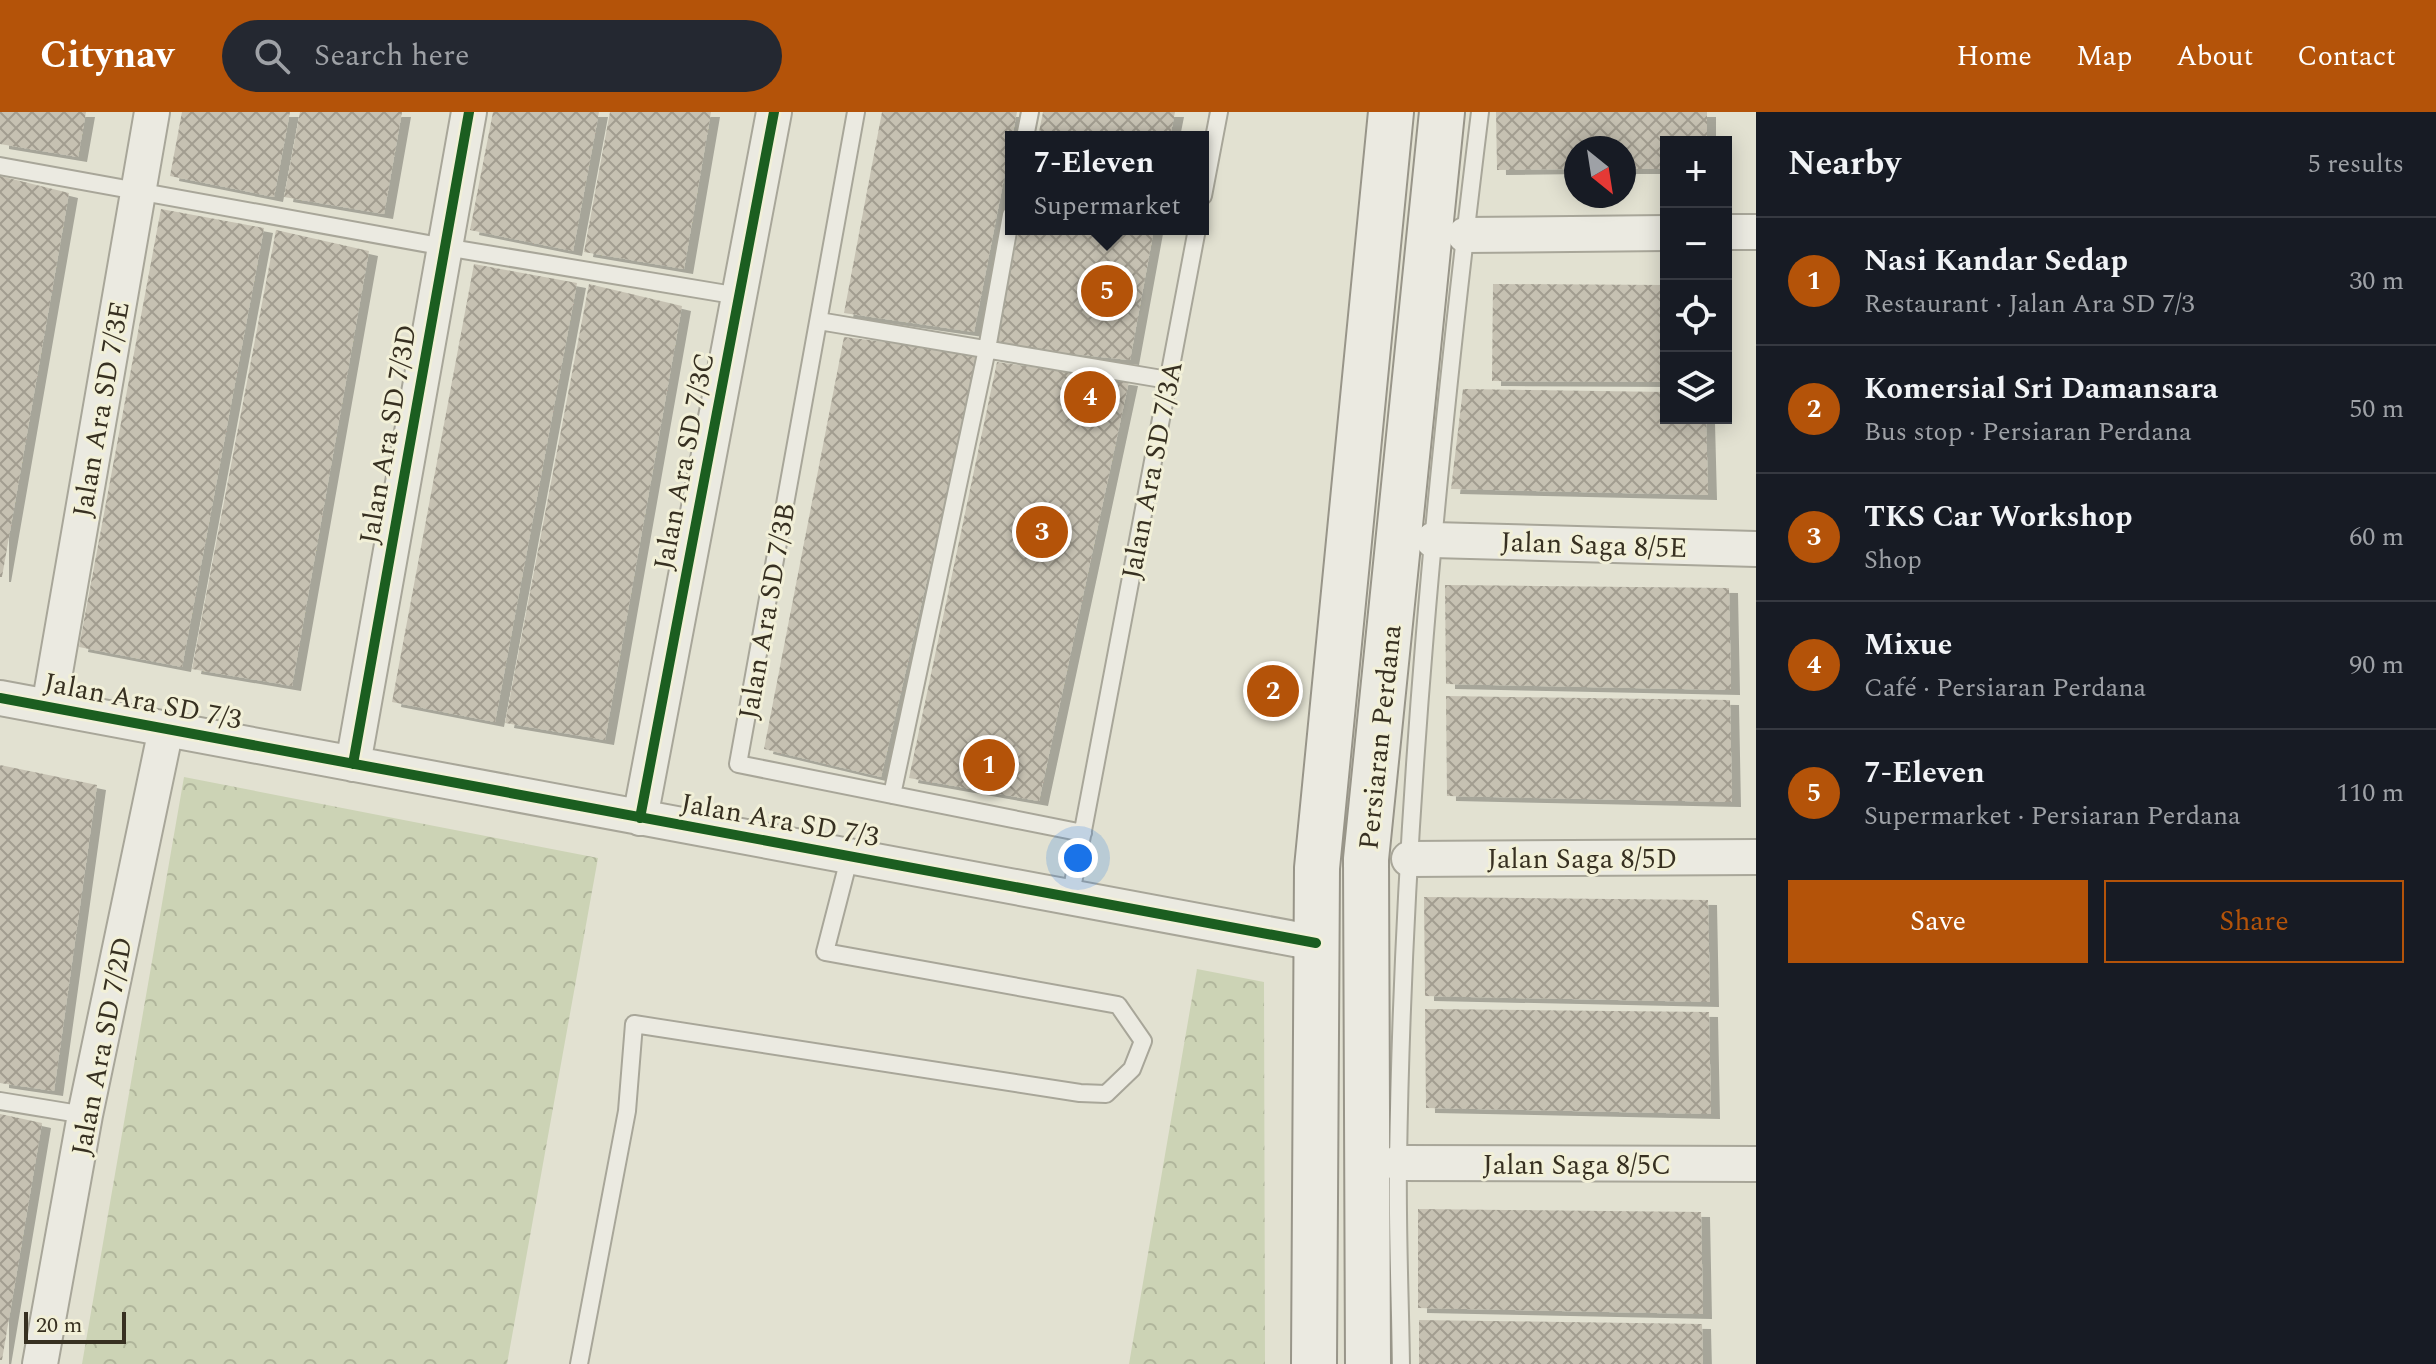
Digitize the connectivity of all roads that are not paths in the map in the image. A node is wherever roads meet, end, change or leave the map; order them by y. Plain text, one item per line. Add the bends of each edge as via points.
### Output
1 (152, 112) edge
2 (469, 112) edge
3 (774, 112) edge
4 (856, 112) edge
5 (1219, 112) edge
6 (1391, 112) edge
7 (1442, 112) edge
8 (1480, 112) edge
9 (1209, 164) edge
10 (0, 166) edge
11 (139, 190) junction
12 (1732, 232) edge
13 (1756, 232) edge
14 (1660, 233) edge
15 (1007, 235) edge
16 (1196, 235) edge
17 (1465, 235) junction
18 (445, 247) junction
19 (739, 296) junction
20 (819, 321) junction
21 (987, 349) junction
22 (1168, 380) junction
23 (1433, 540) junction
24 (1756, 549) edge
25 (1386, 666) junction
26 (0, 698) edge
27 (49, 707) junction
28 (166, 729) junction
29 (353, 764) junction
30 (892, 795) junction
31 (640, 818) junction
32 (1083, 833) junction
33 (850, 855) junction
34 (1756, 857) edge
35 (1409, 859) junction
36 (1070, 899) junction
37 (1316, 943) junction
38 (0, 1101) edge
39 (85, 1115) junction
40 (1756, 1164) edge
41 (1383, 1174) junction
42 (40, 1364) edge
43 (579, 1364) edge
44 (1314, 1364) edge
45 (1368, 1364) edge
46 (1401, 1364) edge

1 - 11 street, Jalan Ara SD 7/3E
2 - 18 street, Jalan Ara SD 7/3D
3 - 19 street, Jalan Ara SD 7/3C
4 - 20 lane, Jalan Ara SD 7/3B
5 - 9 lane
6 - 37 main road, Persiaran Perdana via 1317,868
7 - 25 main road, Persiaran Perdana
8 - 17 lane
10 - 11 lane
11 - 18 lane
11 - 27 street, Jalan Ara SD 7/3E
12 - 13 street
14 - 17 street
15 - 21 lane
16 - 22 lane, Jalan Ara SD 7/3A
17 - 23 lane
18 - 19 lane
18 - 29 street, Jalan Ara SD 7/3D
19 - 31 street, Jalan Ara SD 7/3C
20 - 21 lane
20 - 30 lane, Jalan Ara SD 7/3B via 738,764
21 - 22 lane
21 - 30 lane
22 - 32 lane, Jalan Ara SD 7/3A
23 - 24 street, Jalan Saga 8/5E
23 - 35 lane
25 - 37 main road via 1350,766 1339,902
25 - 41 main road, Persiaran Perdana via 1366,859
26 - 27 street, Jalan Ara SD 7/3
27 - 28 street, Jalan Ara SD 7/3
28 - 29 street, Jalan Ara SD 7/3
28 - 39 street, Jalan Ara SD 7/2D
29 - 31 street, Jalan Ara SD 7/3
30 - 32 lane, Jalan Ara SD 7/3B
31 - 33 street, Jalan Ara SD 7/3
32 - 36 lane, Jalan Ara SD 7/3A
33 - 36 street, Jalan Ara SD 7/3
33 - 43 lane via 825,952 1118,1005 1143,1041 1132,1069 1106,1094 1080,1093 634,1024 627,1111
34 - 35 street, Jalan Saga 8/5D
35 - 41 lane
36 - 37 street, Jalan Ara SD 7/3
37 - 41 main road via 1336,983 1340,1085
37 - 44 main road, Persiaran Perdana
38 - 39 lane
39 - 42 street, Jalan Ara SD 7/2D
40 - 41 street, Jalan Saga 8/5C
41 - 45 main road, Persiaran Perdana
41 - 46 lane

